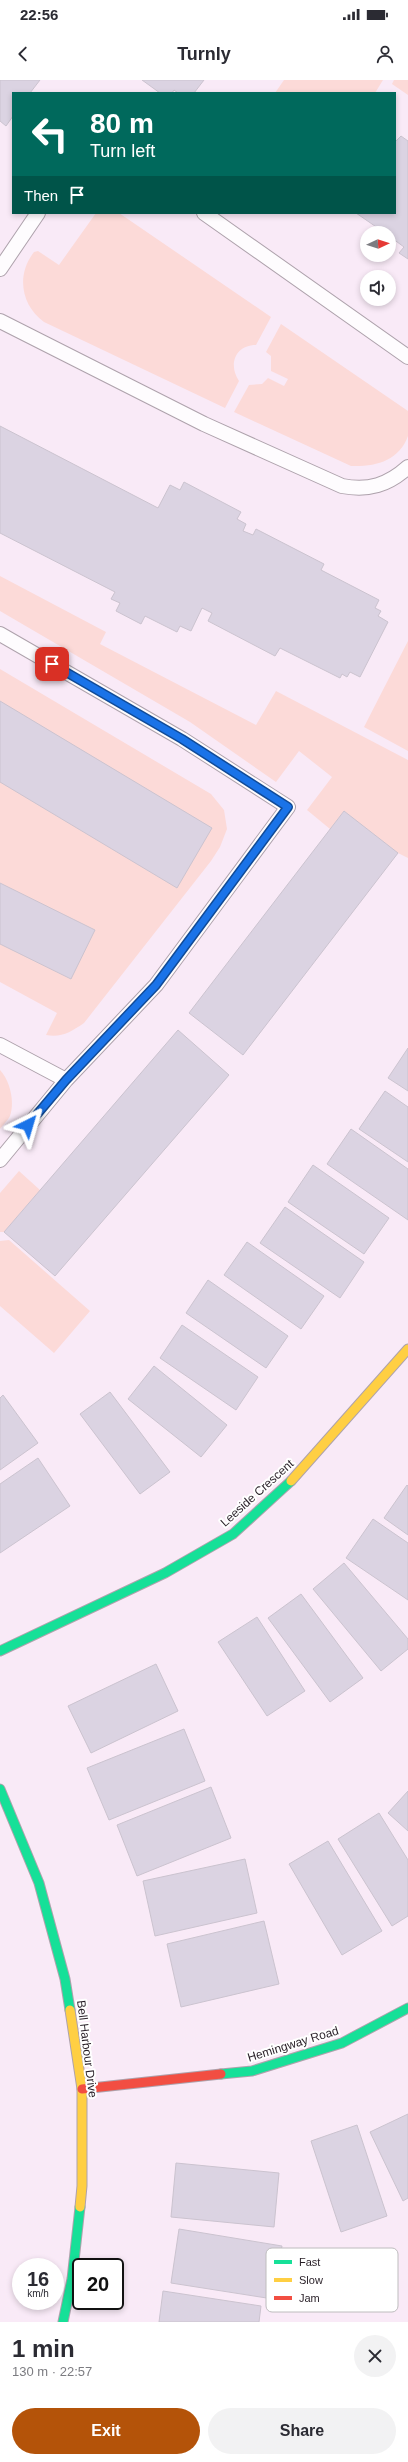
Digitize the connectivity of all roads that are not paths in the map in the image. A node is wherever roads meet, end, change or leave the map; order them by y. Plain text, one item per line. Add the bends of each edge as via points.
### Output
1 (37, 214) edge
2 (205, 214) edge
3 (0, 269) edge
4 (0, 321) edge
5 (408, 357) edge
6 (408, 467) edge
7 (0, 634) edge
8 (0, 1045) edge
9 (66, 1080) junction
10 (0, 1160) edge
11 (408, 1349) edge
12 (0, 1651) edge
13 (0, 1789) edge
14 (408, 2008) edge
15 (82, 2089) junction
16 (62, 2322) edge

1 - 3 lane
2 - 5 lane
4 - 6 lane via 204,424 342,486 367,488 384,484 396,478
7 - 9 lane via 182,739 288,807 156,985
8 - 9 lane
9 - 10 lane
11 - 12 street, Leeside Crescent via 302,1470 233,1534 165,1573
13 - 15 street, Bell Harbour Drive via 39,1883 65,1979
14 - 15 street, Hemingway Road via 342,2043 252,2071
15 - 16 street, Bell Harbour Drive via 82,2186 72,2279

